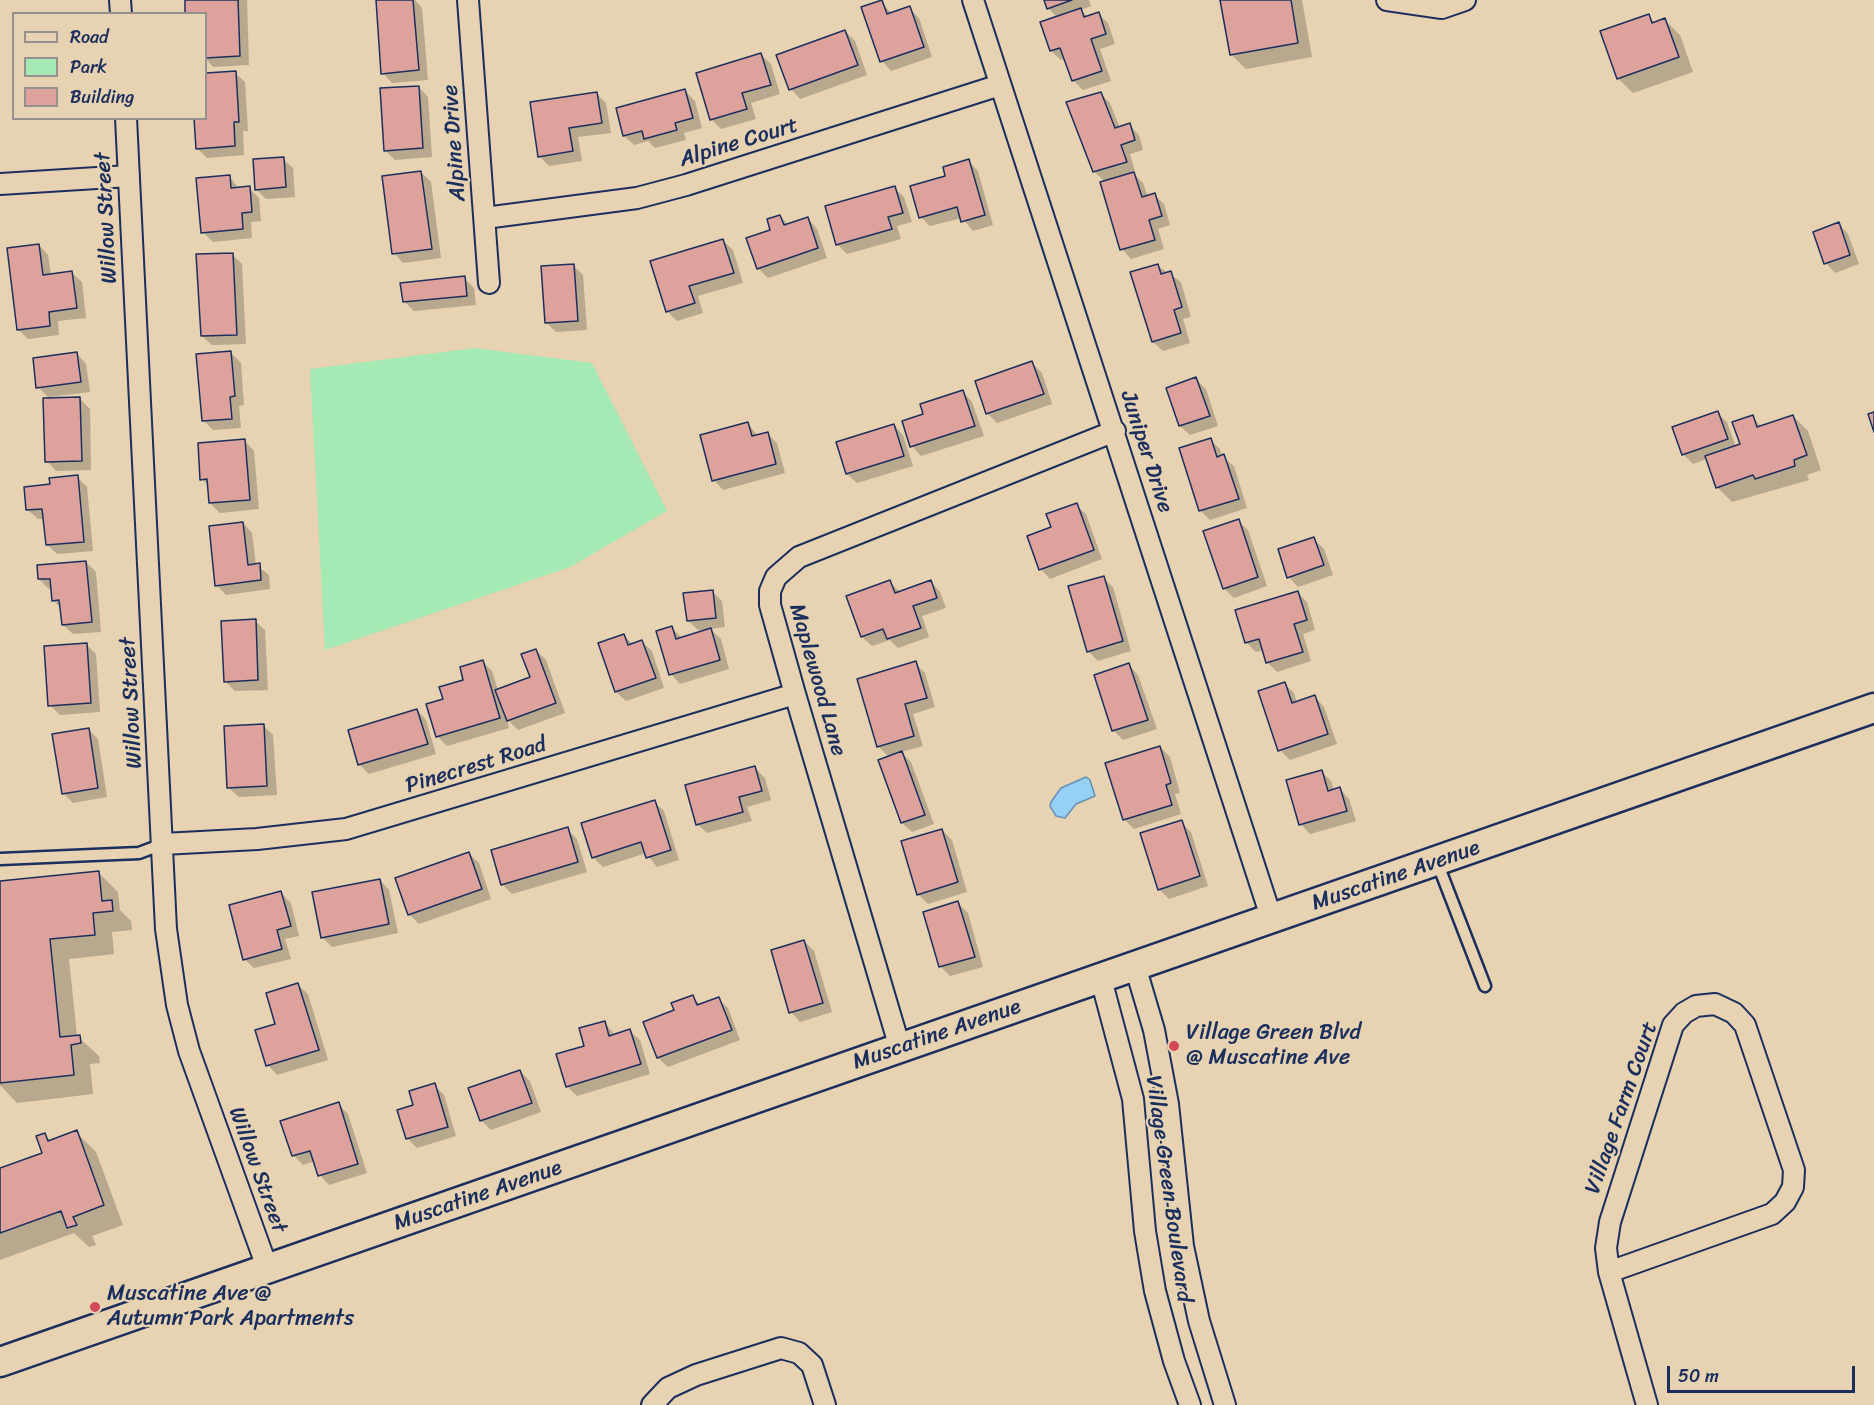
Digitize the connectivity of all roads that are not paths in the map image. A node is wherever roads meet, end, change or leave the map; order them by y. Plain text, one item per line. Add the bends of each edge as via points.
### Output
1 (468, 0) edge
2 (973, 0) edge
3 (1387, 0) edge
4 (1466, 0) edge
5 (1000, 85) junction
6 (126, 120) edge
7 (129, 176) junction
8 (0, 184) edge
9 (485, 218) junction
10 (489, 283) dead end
11 (1115, 431) junction
12 (795, 694) junction
13 (1874, 708) edge
14 (163, 844) junction
15 (0, 859) edge
16 (1437, 862) junction
17 (1272, 920) junction
18 (1136, 966) junction
19 (1101, 979) junction
20 (1485, 986) dead end
21 (900, 1048) junction
22 (268, 1270) junction
23 (1609, 1272) junction
24 (0, 1362) edge
25 (652, 1405) edge
26 (825, 1405) edge
27 (1190, 1405) edge
28 (1225, 1405) edge
29 (1647, 1405) edge

1 - 9 street, Alpine Drive
2 - 5 street, Juniper Drive
3 - 4 street via 1442,8
5 - 9 street, Alpine Court via 647,195
5 - 11 street, Juniper Drive
6 - 7 street, Willow Street
7 - 8 street
7 - 14 street, Willow Street
9 - 10 street, Alpine Drive
11 - 12 street, Maplewood Lane via 817,549 785,566 770,591 770,605
11 - 17 street, Juniper Drive
12 - 14 street, Pinecrest Road via 346,829
12 - 21 street, Maplewood Lane
13 - 16 main road, Muscatine Avenue
14 - 15 lane via 139,853
14 - 22 street, Willow Street via 166,929 177,1005 189,1051
16 - 17 main road, Muscatine Avenue
16 - 20 lane
17 - 18 main road, Muscatine Avenue
18 - 19 main road, Muscatine Avenue
18 - 28 street, Village Green Boulevard via 1154,1030 1168,1104 1183,1246 1199,1321
19 - 21 main road, Muscatine Avenue
19 - 27 street, Village Green Boulevard via 1133,1099 1145,1231 1155,1291
21 - 22 main road, Muscatine Avenue
22 - 24 main road, Muscatine Avenue
23 - 23 street, Village Farm Court via 1772,1214 1793,1187 1794,1170 1744,1025 1722,1006 1696,1006 1684,1012 1673,1025 1610,1222 1606,1248
23 - 29 street, Village Farm Court
25 - 26 street via 668,1389 696,1375 782,1348 799,1353 812,1365

